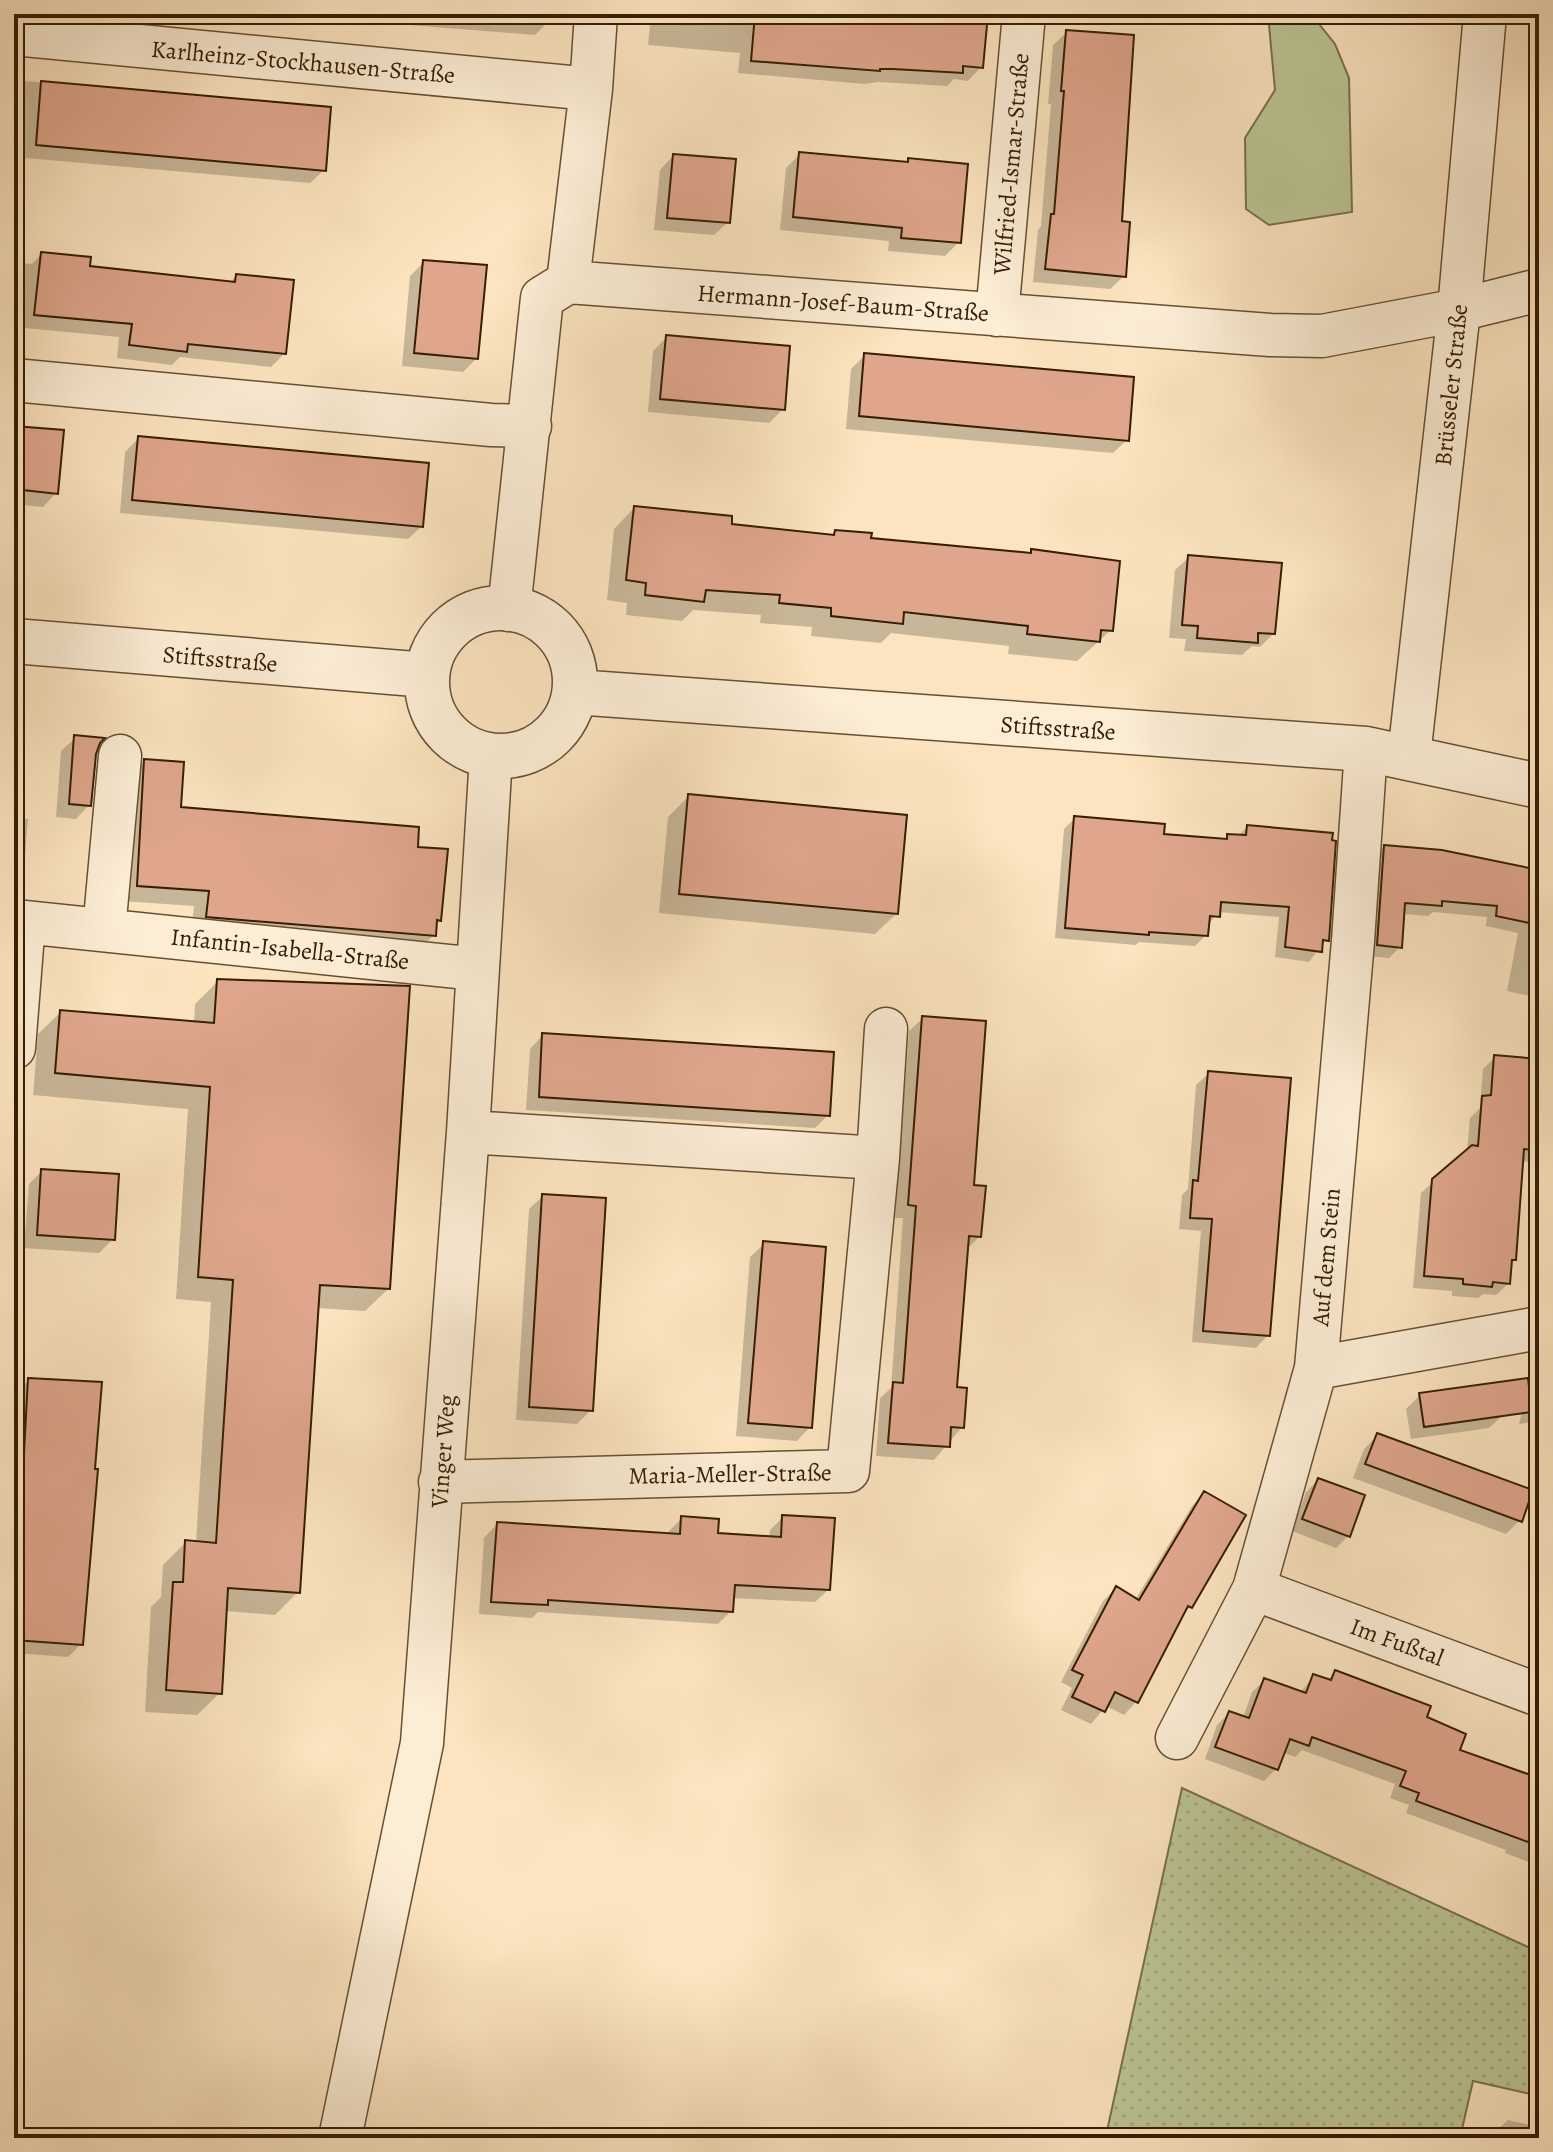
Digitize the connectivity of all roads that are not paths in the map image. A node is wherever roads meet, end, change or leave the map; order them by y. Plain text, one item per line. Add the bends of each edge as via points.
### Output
1 (596, 14) edge
2 (1024, 14) edge
3 (1485, 14) edge
4 (14, 34) edge
5 (591, 89) junction
6 (568, 282) junction
7 (1539, 290) edge
8 (1459, 310) junction
9 (997, 315) junction
10 (14, 380) edge
11 (530, 426) junction
12 (509, 610) junction
13 (14, 641) edge
14 (427, 675) junction
15 (575, 692) junction
16 (1366, 749) junction
17 (120, 756) dead end
18 (491, 756) junction
19 (1409, 756) junction
20 (1539, 786) edge
21 (19, 921) edge
22 (104, 930) junction
23 (477, 969) junction
24 (886, 1029) dead end
25 (14, 1048) edge
26 (468, 1132) junction
27 (878, 1158) junction
28 (1539, 1328) edge
29 (1316, 1368) junction
30 (440, 1482) junction
31 (1254, 1589) junction
32 (1539, 1695) edge
33 (1177, 1738) dead end
34 (340, 2138) edge

1 - 5 street
2 - 9 street, Wilfried-Ismar-Straße
3 - 8 street, Brüsseler Straße
4 - 5 street, Karlheinz-Stockhausen-Straße
5 - 6 street
6 - 9 street, Hermann-Josef-Baum-Straße
6 - 11 street via 542,298
7 - 8 street, Hermann-Josef-Baum-Straße
8 - 9 street, Hermann-Josef-Baum-Straße via 1322,336
8 - 19 street, Brüsseler Straße
10 - 11 street
11 - 12 street
12 - 14 street via 487,609 453,625 431,656
12 - 15 street via 530,613 566,645
13 - 14 street, Stiftsstraße
14 - 18 street via 428,698 451,737
15 - 16 street, Stiftsstraße
15 - 18 street via 555,733 514,755
16 - 19 street, Stiftsstraße
16 - 29 street, Auf dem Stein
17 - 22 street
18 - 23 street, Vinger Weg
19 - 20 street, Stiftsstraße
21 - 22 street, Infantin-Isabella-Straße
21 - 25 street, Infantin-Isabella-Straße
22 - 23 street, Infantin-Isabella-Straße
23 - 26 street, Vinger Weg
24 - 27 street, Maria-Meller-Straße
26 - 27 street
26 - 30 street, Vinger Weg
27 - 30 street, Maria-Meller-Straße via 848,1471
28 - 29 street
29 - 31 street, Auf dem Stein
30 - 34 street, Vinger Weg via 422,1743
31 - 32 street, Im Fußtal
31 - 33 street, Auf dem Stein

